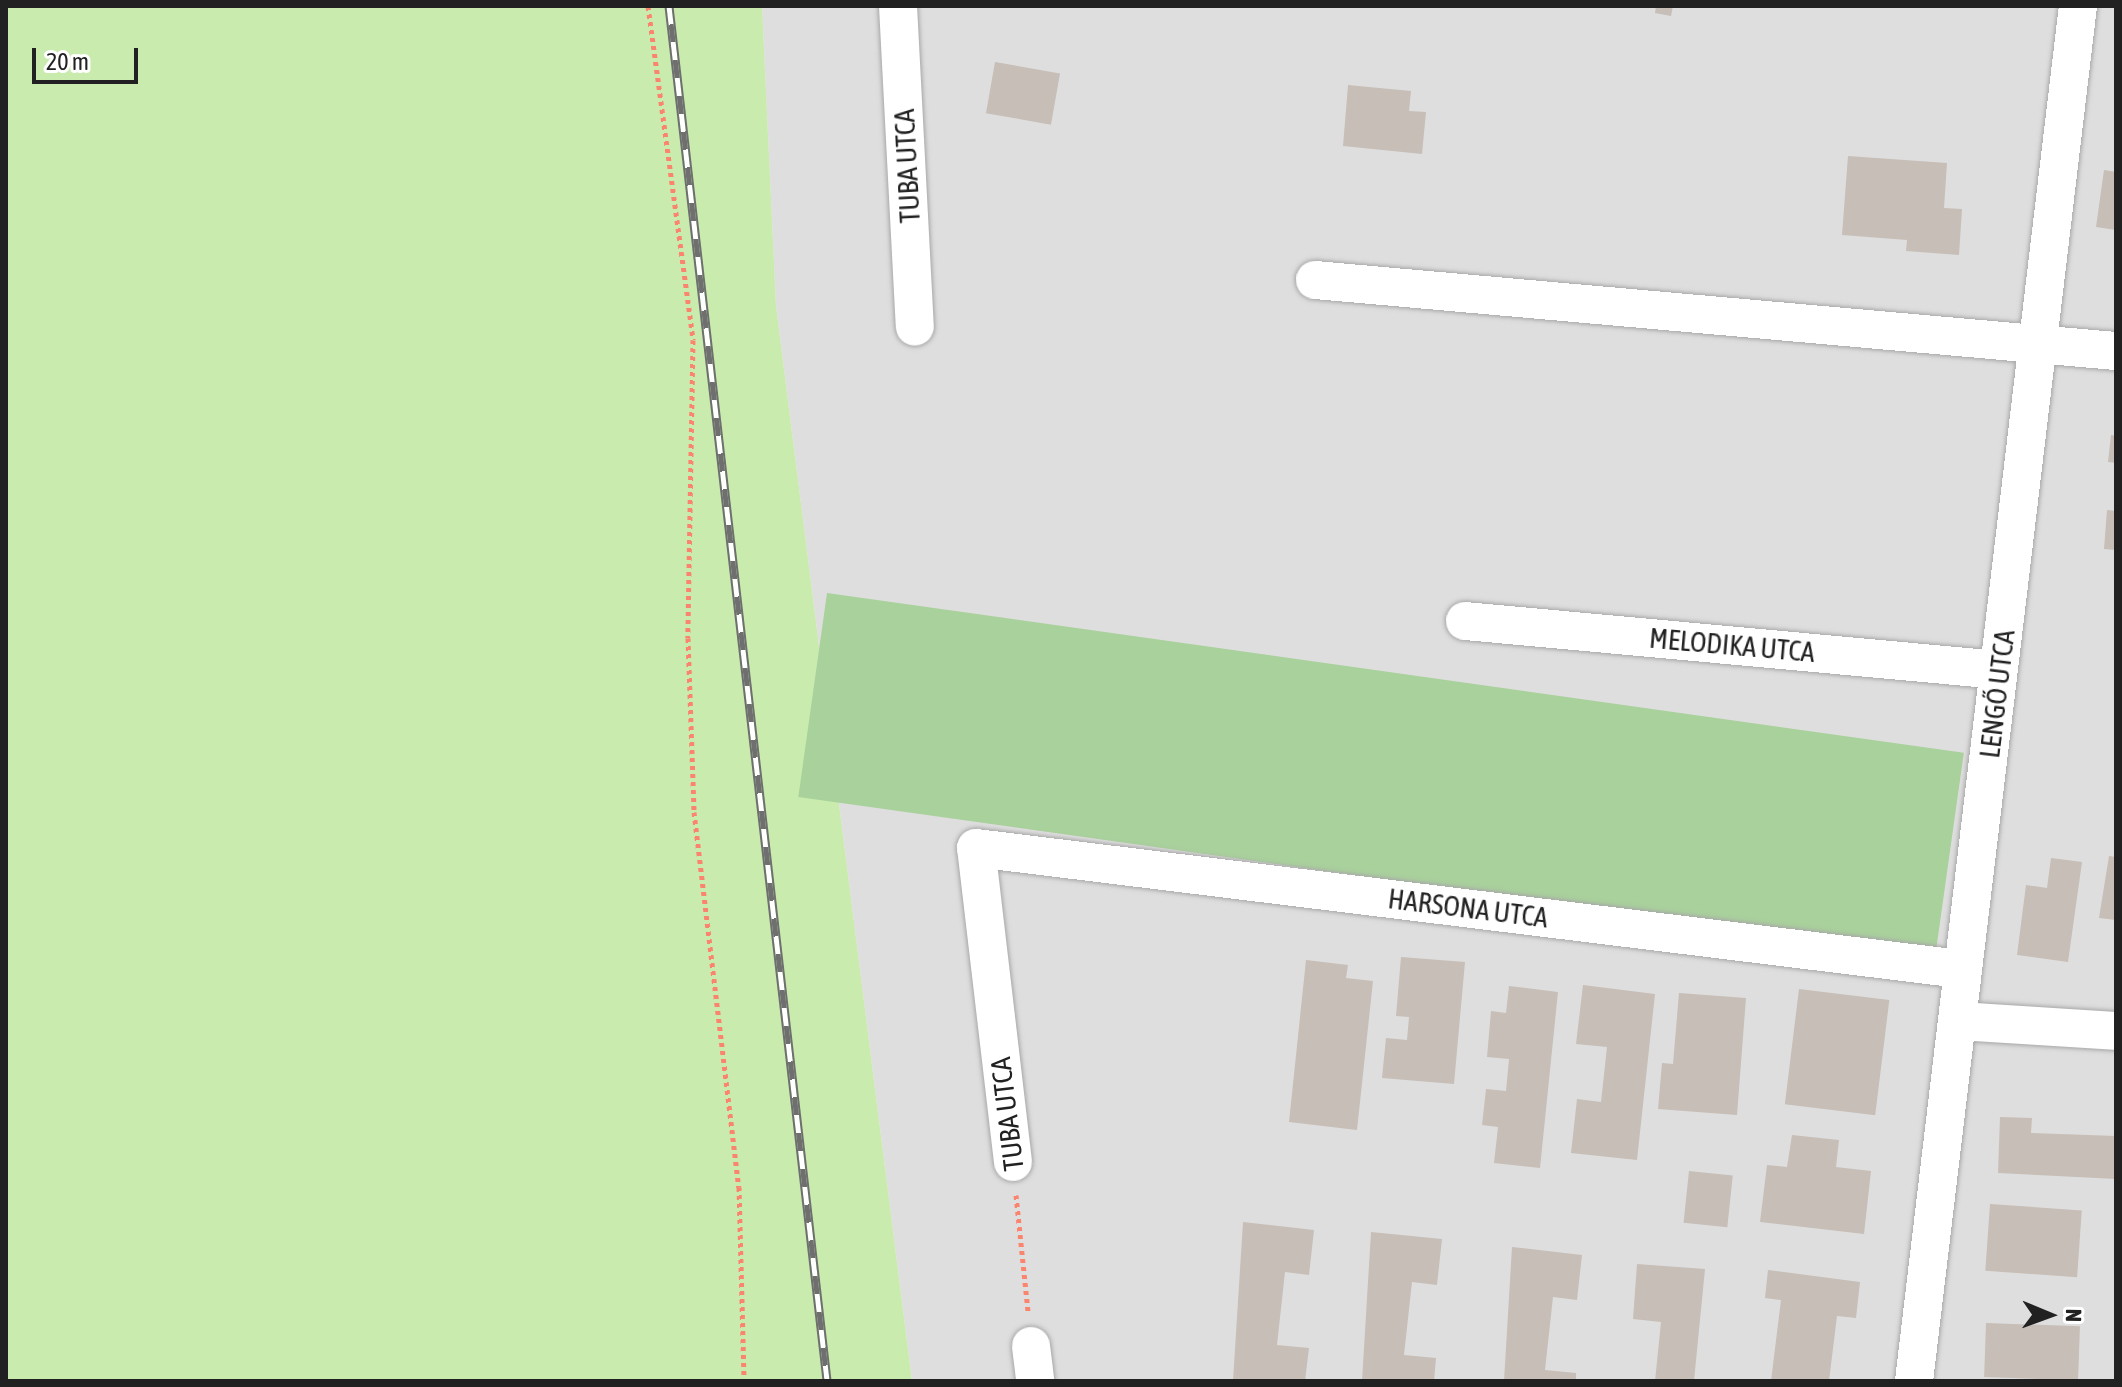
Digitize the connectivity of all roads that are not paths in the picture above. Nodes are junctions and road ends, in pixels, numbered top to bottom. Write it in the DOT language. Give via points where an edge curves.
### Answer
graph roads {
  1 [pos="898,6"];
  2 [pos="2078,6"];
  3 [pos="1315,280"];
  4 [pos="915,327"];
  5 [pos="2042,345"];
  6 [pos="2116,351"];
  7 [pos="1465,621"];
  8 [pos="1999,670"];
  9 [pos="976,848"];
  10 [pos="1960,969"];
  11 [pos="1958,1021"];
  12 [pos="2116,1031"];
  13 [pos="1013,1162"];
  14 [pos="1914,1381"];
  1 -- 4 [label="street, TUBA UTCA"];
  2 -- 5 [label="street, LENGŐ UTCA"];
  3 -- 5 [label="street"];
  5 -- 6 [label="street"];
  5 -- 8 [label="street, LENGŐ UTCA"];
  7 -- 8 [label="street, MELODIKA UTCA"];
  8 -- 10 [label="street, LENGŐ UTCA"];
  9 -- 10 [label="street, HARSONA UTCA"];
  9 -- 13 [label="street, TUBA UTCA"];
  10 -- 11 [label="street, LENGŐ UTCA"];
  11 -- 12 [label="street"];
  11 -- 14 [label="street, LENGŐ UTCA"];
}
